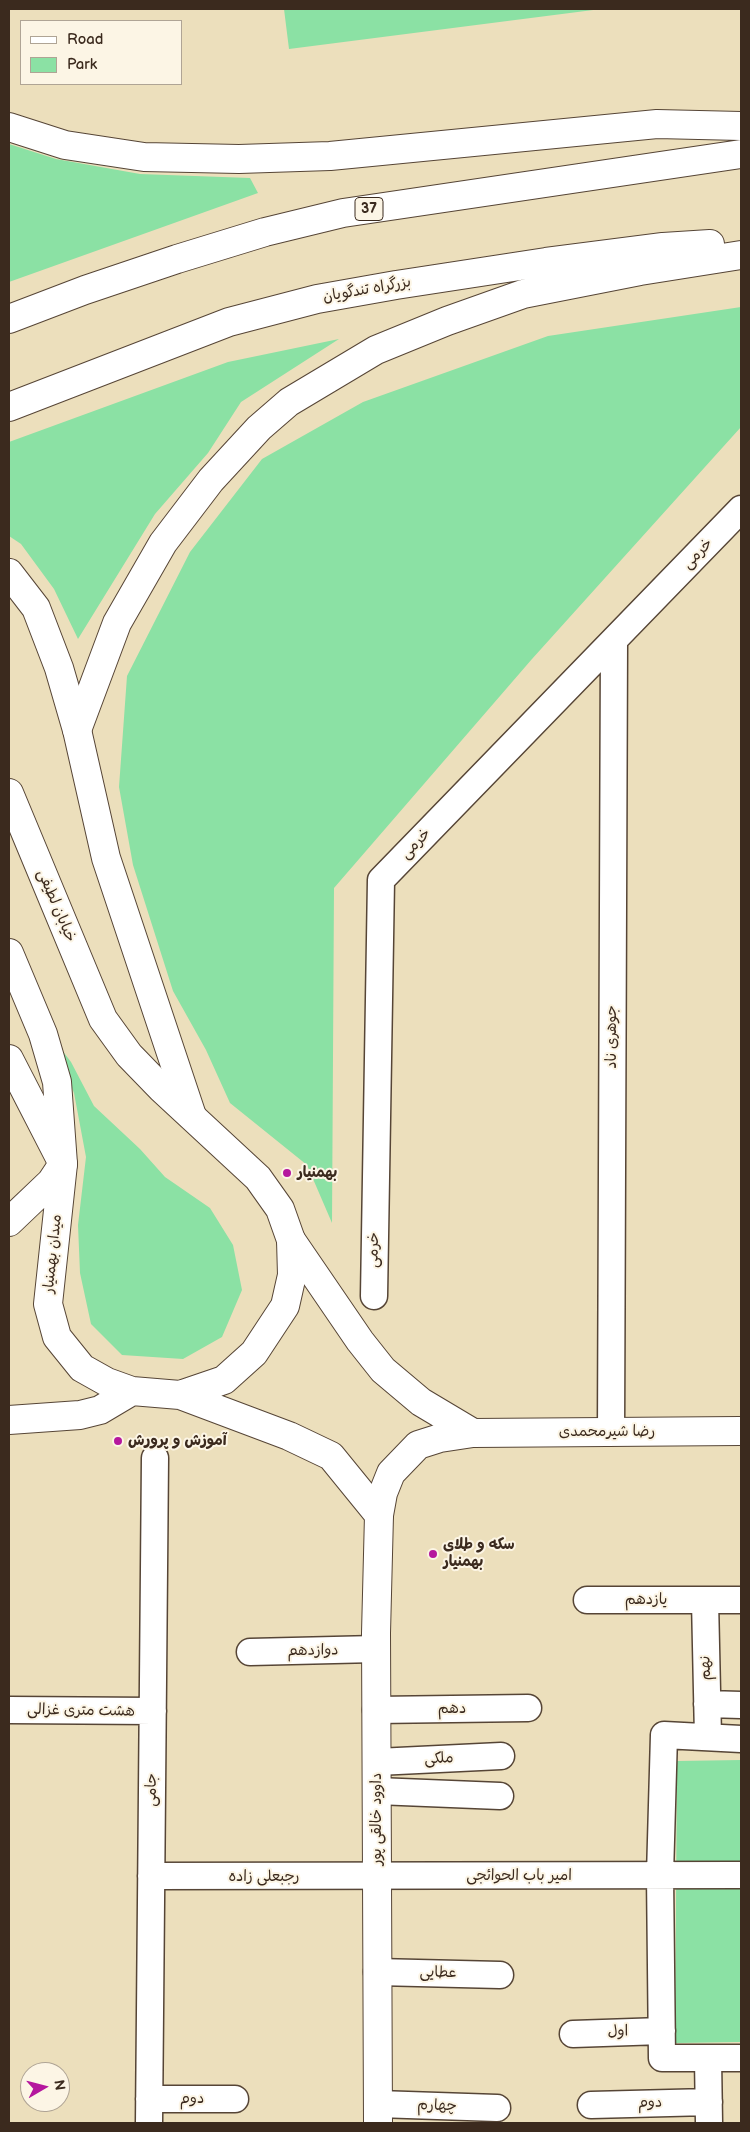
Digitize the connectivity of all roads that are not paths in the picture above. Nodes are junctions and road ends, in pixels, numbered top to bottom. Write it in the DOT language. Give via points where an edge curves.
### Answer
graph roads {
  1 [pos="741,126"];
  2 [pos="9,127"];
  3 [pos="741,154"];
  4 [pos="741,241"];
  5 [pos="741,255"];
  6 [pos="9,319"];
  7 [pos="9,407"];
  8 [pos="741,509"];
  9 [pos="9,573"];
  10 [pos="614,642"];
  11 [pos="77,730"];
  12 [pos="9,793"];
  13 [pos="9,953"];
  14 [pos="103,1018"];
  15 [pos="9,1060"];
  16 [pos="192,1116"];
  17 [pos="63,1164"];
  18 [pos="9,1222"];
  19 [pos="292,1240"];
  20 [pos="374,1296"];
  21 [pos="132,1391"];
  22 [pos="180,1395"];
  23 [pos="9,1420"];
  24 [pos="741,1431"];
  25 [pos="473,1432"];
  26 [pos="611,1432"];
  27 [pos="155,1458"];
  28 [pos="379,1515"];
  29 [pos="587,1600"];
  30 [pos="705,1600"];
  31 [pos="741,1600"];
  32 [pos="376,1649"];
  33 [pos="250,1652"];
  34 [pos="707,1704"];
  35 [pos="741,1705"];
  36 [pos="528,1708"];
  37 [pos="9,1710"];
  38 [pos="376,1710"];
  39 [pos="153,1712"];
  40 [pos="708,1737"];
  41 [pos="741,1739"];
  42 [pos="501,1756"];
  43 [pos="376,1762"];
  44 [pos="377,1791"];
  45 [pos="500,1796"];
  46 [pos="660,1875"];
  47 [pos="741,1875"];
  48 [pos="151,1876"];
  49 [pos="377,1877"];
  50 [pos="377,1972"];
  51 [pos="500,1975"];
  52 [pos="662,2031"];
  53 [pos="573,2034"];
  54 [pos="708,2058"];
  55 [pos="741,2058"];
  56 [pos="235,2099"];
  57 [pos="592,2105"];
  58 [pos="497,2108"];
  59 [pos="149,2111"];
  60 [pos="378,2113"];
  61 [pos="709,2113"];
  1 -- 2 [label="main road" via="657,124 330,156 239,159 144,157 64,145"];
  3 -- 6 [label="main road, 37" via="343,213 176,259"];
  4 -- 7 [label="main road, بزرگراه تندگویان" via="546,262 317,299 230,322"];
  5 -- 11 [label="main road" via="523,294 376,350 289,402 259,428 211,480 163,544 117,623"];
  8 -- 10 [label="street, خرمی"];
  9 -- 11 [label="main road" via="36,608 59,668"];
  10 -- 20 [label="street, خرمی" via="381,880"];
  10 -- 26 [label="street, جوهری ناد"];
  11 -- 16 [label="main road" via="106,858"];
  12 -- 14 [label="main road, خیابان لطیفی"];
  13 -- 17 [label="main road, میدان بهمنیار" via="43,1034 57,1082"];
  14 -- 16 [label="main road, میدان بهمنیار" via="129,1055"];
  15 -- 17 [label="main road"];
  16 -- 19 [label="main road, میدان بهمنیار" via="258,1178 280,1209"];
  17 -- 18 [label="main road" via="52,1182"];
  17 -- 21 [label="main road, میدان بهمنیار" via="48,1304 57,1337 82,1368"];
  19 -- 22 [label="main road, میدان بهمنیار" via="292,1275 285,1306 254,1353 224,1380"];
  19 -- 25 [label="main road" via="383,1370 421,1402"];
  21 -- 22 [label="main road, میدان بهمنیار"];
  21 -- 23 [label="main road" via="100,1410 80,1415"];
  22 -- 28 [label="main road" via="289,1436 331,1456"];
  24 -- 26 [label="main road, رضا شیرمحمدی"];
  25 -- 26 [label="main road, رضا شیرمحمدی"];
  25 -- 28 [label="main road, رضا شیرمحمدی" via="440,1438 410,1451 391,1473"];
  27 -- 39 [label="street, جامی"];
  28 -- 32 [label="main road, داوود خالقی پور"];
  29 -- 30 [label="street, یازدهم"];
  30 -- 31 [label="street"];
  30 -- 34 [label="street, نهم"];
  32 -- 33 [label="street, دوازدهم"];
  32 -- 38 [label="main road, داوود خالقی پور"];
  34 -- 35 [label="street"];
  34 -- 40 [label="street, نهم"];
  36 -- 38 [label="street, دهم"];
  37 -- 39 [label="street, هشت متری غزالی"];
  38 -- 43 [label="main road, داوود خالقی پور"];
  39 -- 48 [label="street, جامی"];
  40 -- 41 [label="street"];
  40 -- 46 [label="street" via="664,1735"];
  42 -- 43 [label="street, ملکی"];
  43 -- 44 [label="main road, داوود خالقی پور"];
  44 -- 45 [label="street"];
  44 -- 49 [label="main road, داوود خالقی پور"];
  46 -- 47 [label="street, امیر باب الحوائجی"];
  46 -- 49 [label="street, امیر باب الحوائجی"];
  46 -- 52 [label="street"];
  48 -- 49 [label="street, رجبعلی زاده"];
  48 -- 59 [label="street, جامی"];
  49 -- 50 [label="main road, داوود خالقی پور"];
  50 -- 51 [label="street, عطایی"];
  50 -- 60 [label="main road, داوود خالقی پور"];
  52 -- 53 [label="street, اول"];
  52 -- 54 [label="street" via="662,2058"];
  54 -- 55 [label="street"];
  54 -- 61 [label="street"];
  56 -- 59 [label="street, دوم"];
  57 -- 61 [label="street, دوم"];
  58 -- 60 [label="street, چهارم"];
}
